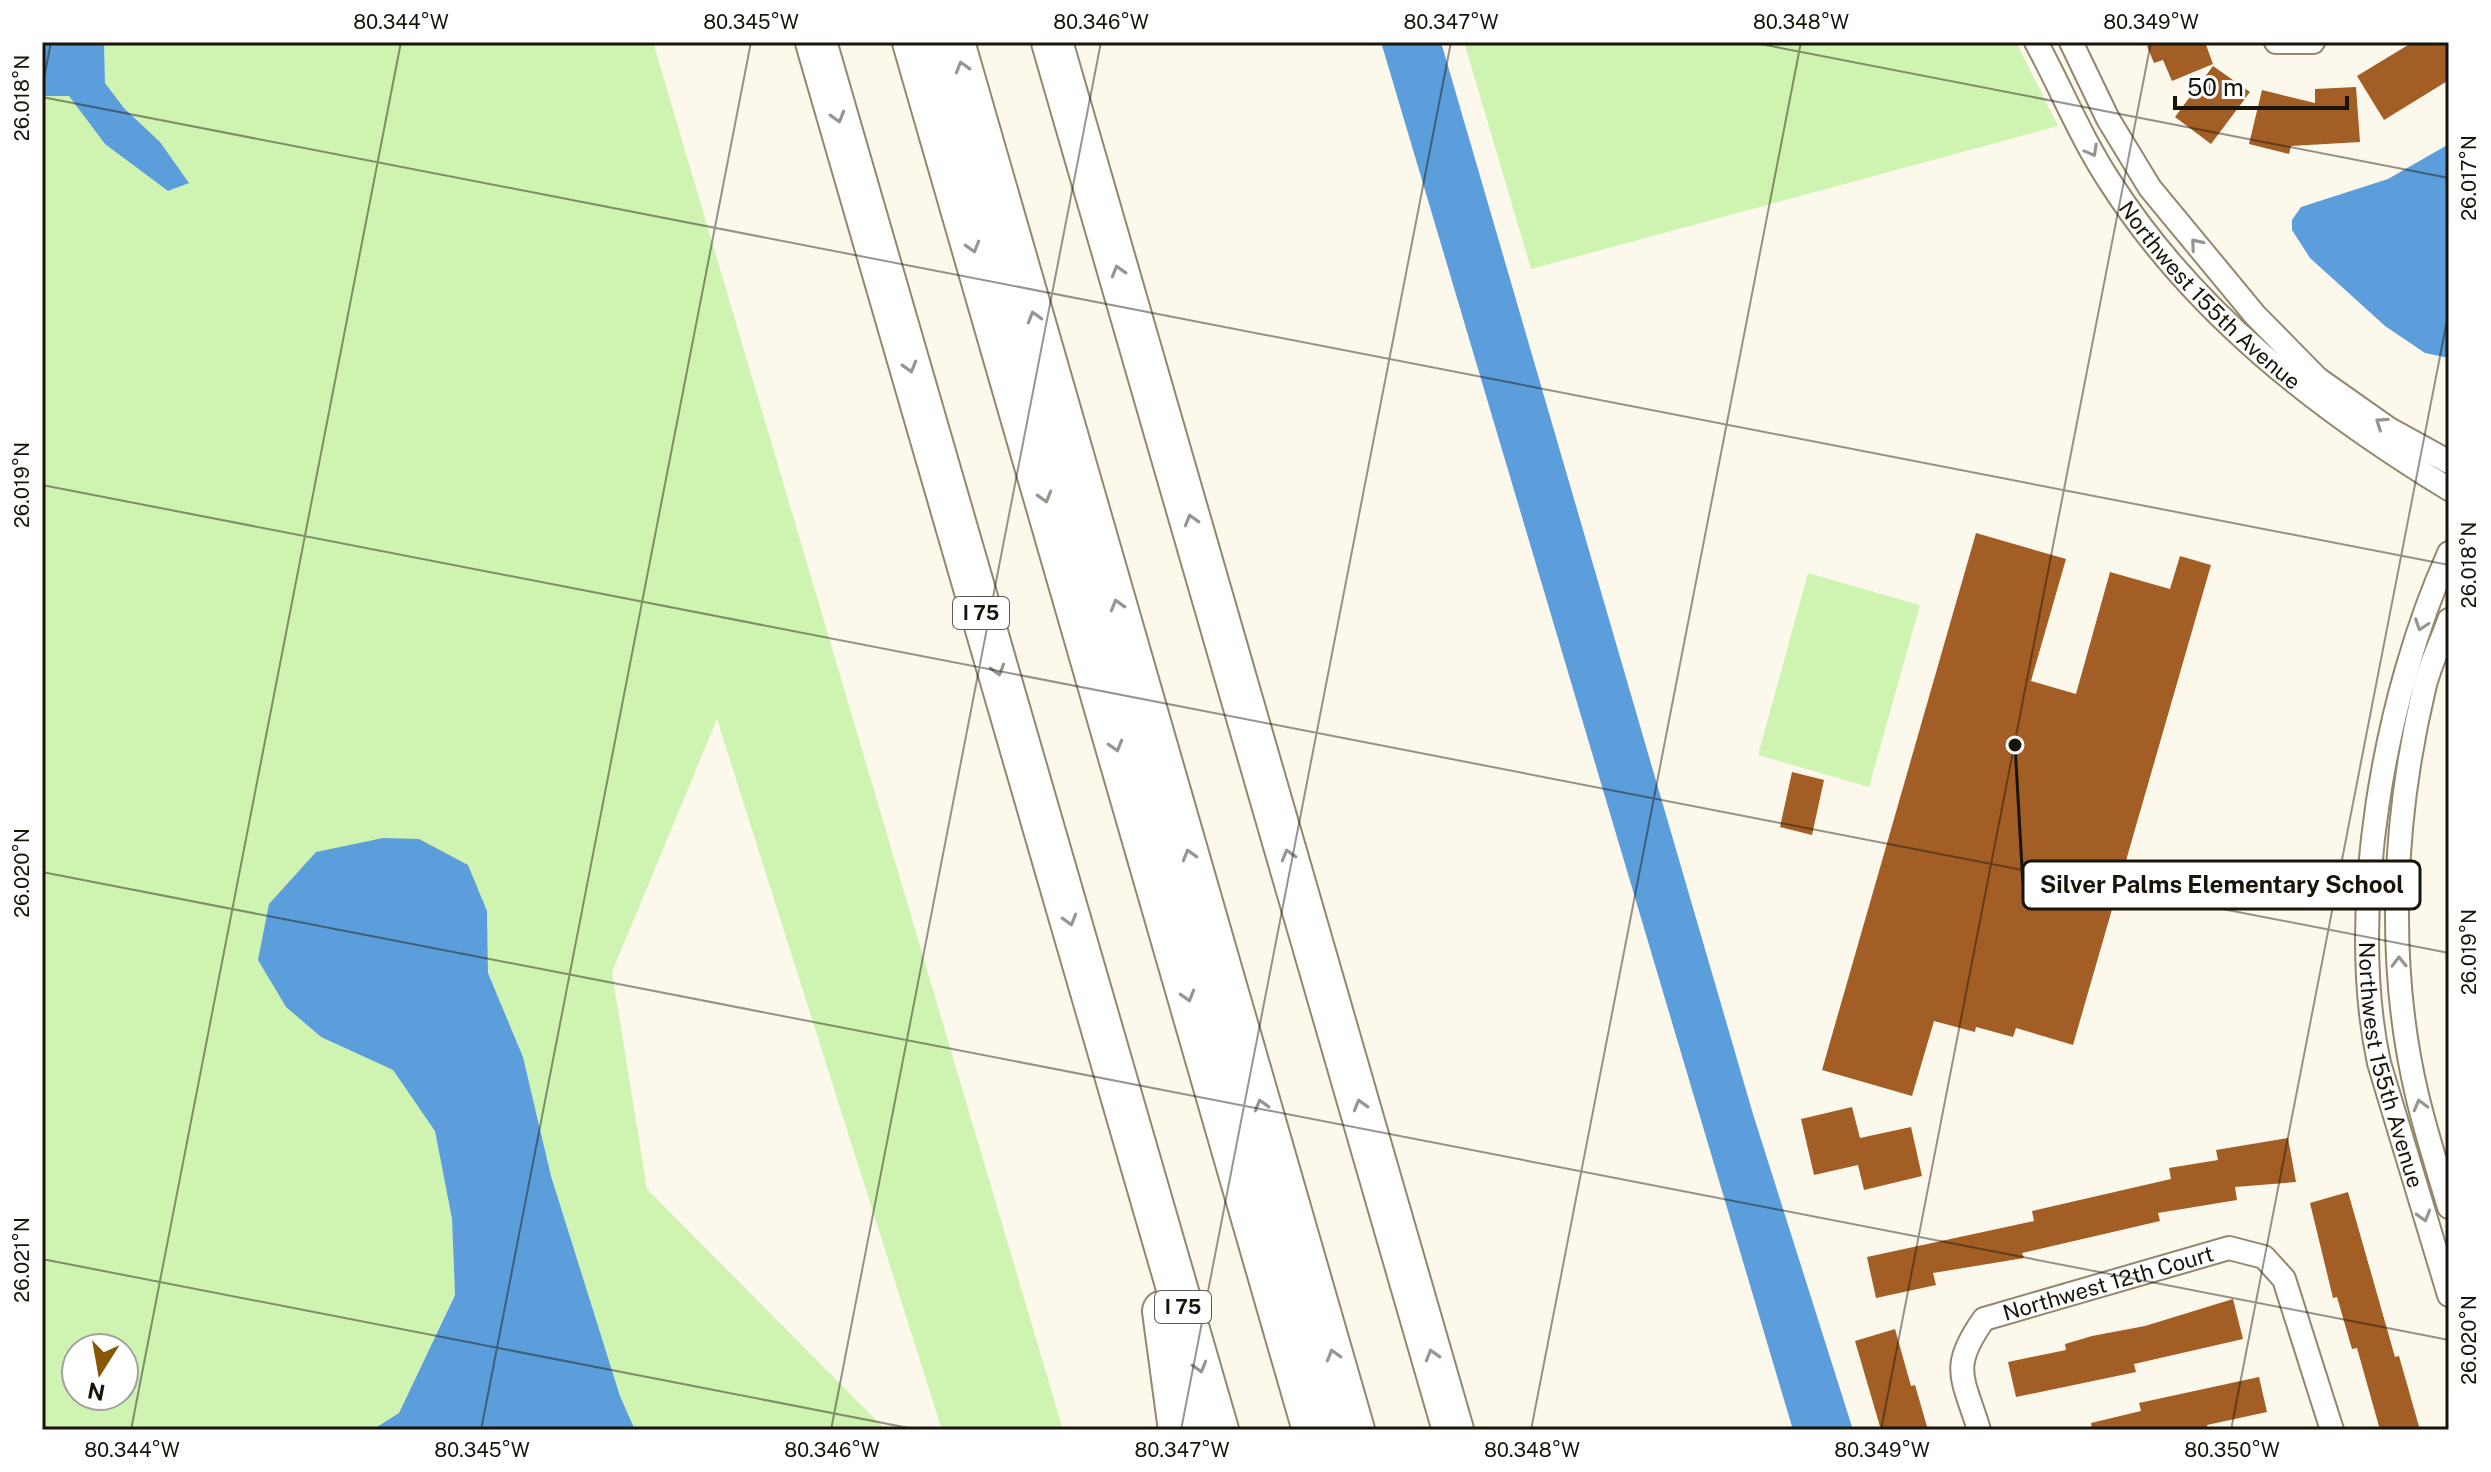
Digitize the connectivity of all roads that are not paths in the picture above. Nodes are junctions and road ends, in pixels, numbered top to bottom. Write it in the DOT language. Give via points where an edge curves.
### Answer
graph roads {
  1 [pos="816,42"];
  2 [pos="913,42"];
  3 [pos="954,42"];
  4 [pos="1052,42"];
  5 [pos="2036,42"];
  6 [pos="2071,42"];
  7 [pos="2276,42"];
  8 [pos="2312,42"];
  9 [pos="2449,462"];
  10 [pos="2449,489"];
  11 [pos="2449,553"];
  12 [pos="2449,620"];
  13 [pos="1147,1184"];
  14 [pos="2449,1207"];
  15 [pos="2449,1295"];
  16 [pos="1179,1430"];
  17 [pos="1218,1430"];
  18 [pos="1313,1430"];
  19 [pos="1354,1430"];
  20 [pos="1453,1430"];
  21 [pos="1979,1430"];
  22 [pos="2332,1430"];
  1 -- 13 [label="highway, I 75, one-way"];
  2 -- 18 [label="highway, one-way"];
  19 -- 3 [label="highway, one-way"];
  20 -- 4 [label="highway, one-way"];
  5 -- 10 [label="street, Northwest 155th Avenue, one-way" via="2111,183 2180,274 2240,336 2326,409"];
  9 -- 6 [label="street, Northwest 155th Avenue, one-way" via="2389,429 2318,379 2255,315 2150,188 2108,119"];
  7 -- 8 [label="street"];
  11 -- 15 [label="street, Northwest 155th Avenue, one-way" via="2406,667 2386,752 2370,878 2369,969 2379,1063"];
  14 -- 12 [label="street, Northwest 155th Avenue, one-way" via="2417,1095 2406,1034 2398,894 2406,789 2424,687"];
  13 -- 16 [label="highway"];
  13 -- 17 [label="highway, I 75, one-way"];
  21 -- 22 [label="street, Northwest 12th Court" via="1961,1371 1964,1347 1984,1319 2229,1248 2264,1257 2284,1279"];
}
